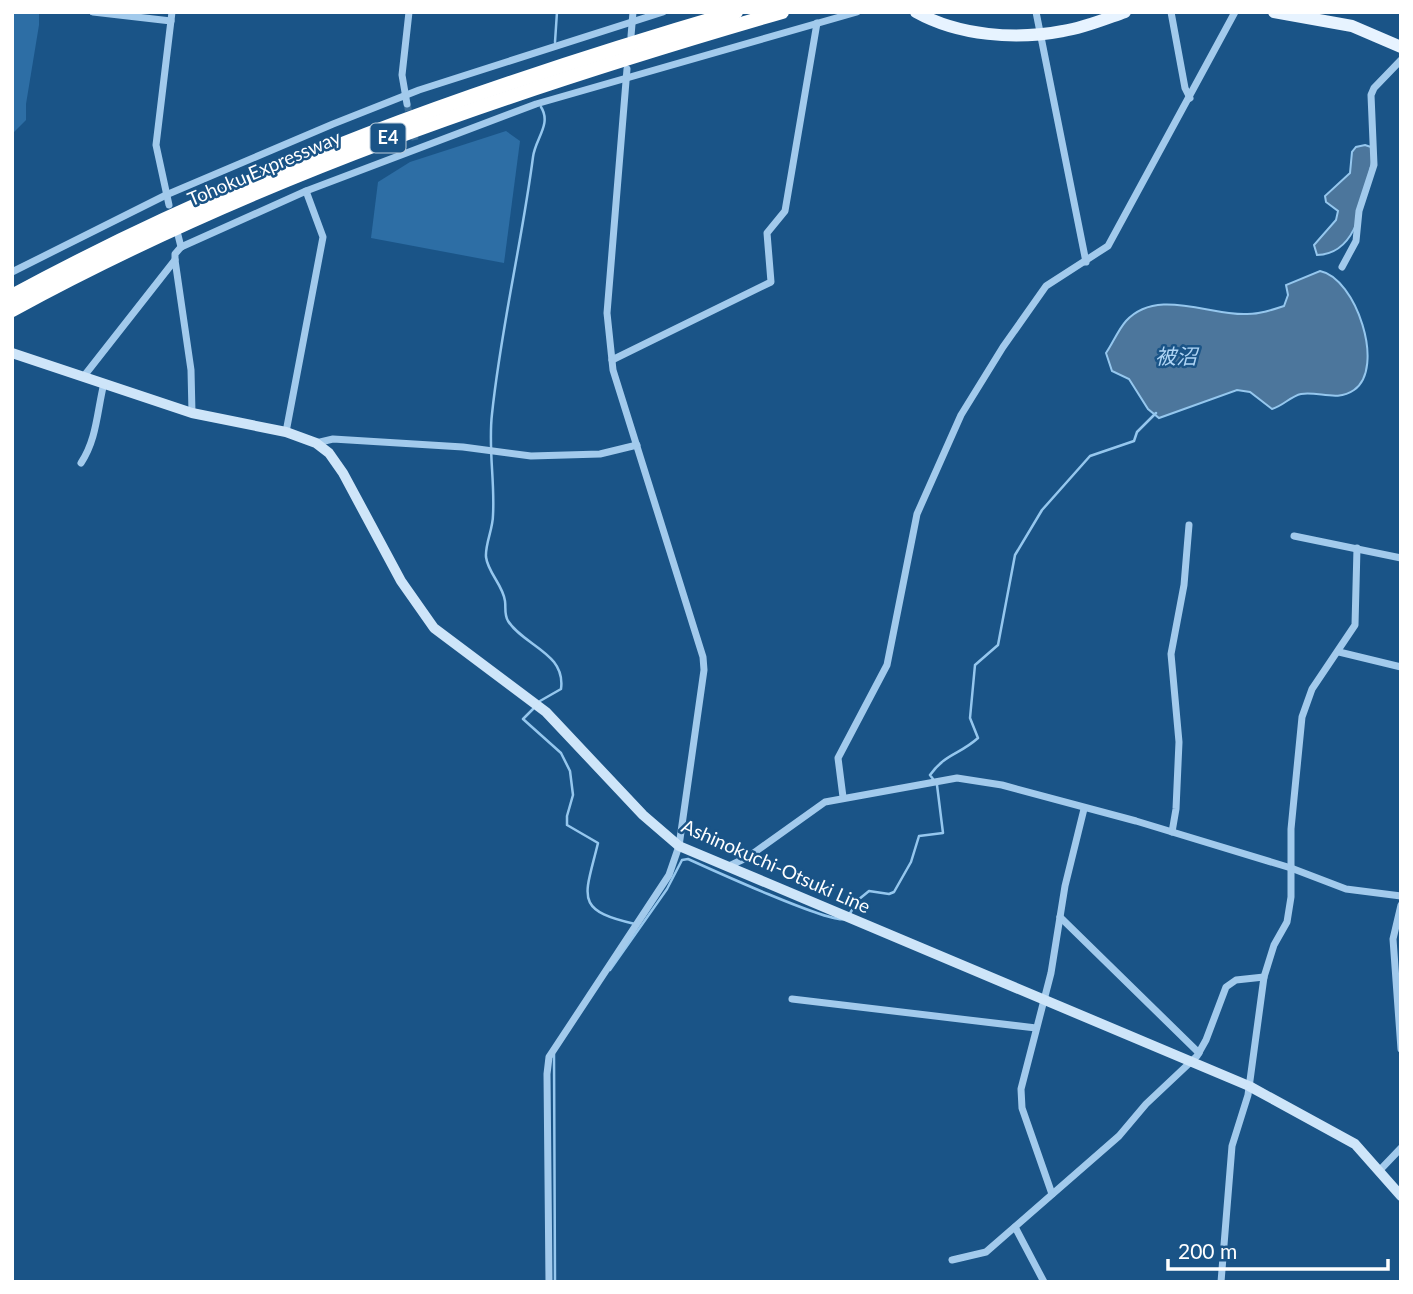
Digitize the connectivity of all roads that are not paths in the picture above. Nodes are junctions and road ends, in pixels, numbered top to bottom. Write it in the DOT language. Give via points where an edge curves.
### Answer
graph roads {
  1 [pos="93,12"];
  2 [pos="172,12"];
  3 [pos="409,12"];
  4 [pos="633,12"];
  5 [pos="663,12"];
  6 [pos="736,12"];
  7 [pos="782,12"];
  8 [pos="857,12"];
  9 [pos="916,12"];
  10 [pos="1036,12"];
  11 [pos="1125,12"];
  12 [pos="1171,12"];
  13 [pos="1235,12"];
  14 [pos="1274,12"];
  15 [pos="171,21"];
  16 [pos="632,22"];
  17 [pos="817,23"];
  18 [pos="1040,33"];
  19 [pos="631,36"];
  20 [pos="1401,47"];
  21 [pos="1401,60"];
  22 [pos="627,69"];
  23 [pos="628,78"];
  24 [pos="405,95"];
  25 [pos="1190,98"];
  26 [pos="407,104"];
  27 [pos="415,139"];
  28 [pos="418,150"];
  29 [pos="306,191"];
  30 [pos="166,195"];
  31 [pos="169,205"];
  32 [pos="178,235"];
  33 [pos="181,247"];
  34 [pos="175,260"];
  35 [pos="1086,262"];
  36 [pos="1342,267"];
  37 [pos="12,272"];
  38 [pos="12,296"];
  39 [pos="12,310"];
  40 [pos="12,353"];
  41 [pos="612,360"];
  42 [pos="84,376"];
  43 [pos="104,383"];
  44 [pos="192,413"];
  45 [pos="286,432"];
  46 [pos="316,443"];
  47 [pos="638,445"];
  48 [pos="81,463"];
  49 [pos="1189,525"];
  50 [pos="1294,536"];
  51 [pos="1357,548"];
  52 [pos="1401,558"];
  53 [pos="1339,652"];
  54 [pos="1401,667"];
  55 [pos="843,797"];
  56 [pos="1084,808"];
  57 [pos="1172,832"];
  58 [pos="679,846"];
  59 [pos="727,868"];
  60 [pos="1291,868"];
  61 [pos="1401,896"];
  62 [pos="1401,905"];
  63 [pos="1060,917"];
  64 [pos="1264,977"];
  65 [pos="792,999"];
  66 [pos="1044,1001"];
  67 [pos="1036,1028"];
  68 [pos="1401,1049"];
  69 [pos="1196,1057"];
  70 [pos="1249,1086"];
  71 [pos="1401,1147"];
  72 [pos="1380,1170"];
  73 [pos="1052,1194"];
  74 [pos="1401,1196"];
  75 [pos="1015,1227"];
  76 [pos="952,1260"];
  77 [pos="549,1282"];
  78 [pos="1044,1282"];
  79 [pos="1221,1282"];
  1 -- 15 [label="street"];
  2 -- 15 [label="street"];
  3 -- 24 [label="street" via="402,75"];
  4 -- 16 [label="street"];
  5 -- 16 [label="street"];
  6 -- 38 [label="highway, Tohoku Expressway / E4" via="367,132 178,213"];
  7 -- 39 [label="highway, Tohoku Expressway / E4" via="495,100 341,156 181,224"];
  8 -- 17 [label="street"];
  9 -- 18 [label="main road" via="973,32"];
  10 -- 18 [label="street"];
  11 -- 18 [label="main road" via="1064,32"];
  12 -- 25 [label="street"];
  13 -- 25 [label="street"];
  14 -- 20 [label="main road" via="1352,26"];
  15 -- 30 [label="street" via="156,145"];
  16 -- 19 [label="street"];
  16 -- 24 [label="street"];
  17 -- 23 [label="street"];
  17 -- 41 [label="street" via="785,211 767,233 771,282"];
  18 -- 35 [label="street"];
  21 -- 36 [label="street" via="1371,95 1374,165 1359,211 1356,241"];
  22 -- 23 [label="street"];
  23 -- 28 [label="street" via="536,104"];
  23 -- 41 [label="street" via="607,313"];
  24 -- 26 [label="street"];
  24 -- 30 [label="street"];
  25 -- 35 [label="street" via="1108,246"];
  27 -- 28 [label="street"];
  28 -- 29 [label="street"];
  29 -- 33 [label="street"];
  29 -- 45 [label="street" via="323,237"];
  30 -- 31 [label="street"];
  30 -- 37 [label="street"];
  32 -- 33 [label="street"];
  33 -- 34 [label="street"];
  34 -- 42 [label="street"];
  34 -- 44 [label="street" via="191,370"];
  35 -- 55 [label="street" via="1052,281 1038,296 961,415 910,541 887,665 838,758"];
  40 -- 42 [label="main road, Ashinokuchi-Otsuki Line"];
  41 -- 47 [label="street"];
  42 -- 43 [label="main road, Ashinokuchi-Otsuki Line"];
  43 -- 44 [label="main road, Ashinokuchi-Otsuki Line"];
  43 -- 48 [label="street" via="93,444"];
  44 -- 45 [label="main road, Ashinokuchi-Otsuki Line"];
  45 -- 46 [label="main road, Ashinokuchi-Otsuki Line"];
  46 -- 47 [label="street" via="346,440 539,456 600,454"];
  46 -- 58 [label="main road, Ashinokuchi-Otsuki Line" via="343,473 401,581 434,628 546,712 643,815"];
  47 -- 58 [label="street" via="703,657"];
  49 -- 57 [label="street" via="1171,654 1179,742"];
  50 -- 51 [label="street"];
  51 -- 52 [label="street"];
  51 -- 53 [label="street" via="1356,618"];
  53 -- 54 [label="street"];
  53 -- 60 [label="street" via="1312,688 1302,717"];
  55 -- 56 [label="street" via="957,778 1021,789"];
  55 -- 59 [label="street" via="811,809"];
  56 -- 57 [label="street"];
  56 -- 63 [label="street"];
  57 -- 60 [label="street"];
  58 -- 59 [label="main road, Ashinokuchi-Otsuki Line"];
  58 -- 77 [label="street" via="666,881 549,1057"];
  59 -- 66 [label="main road, Ashinokuchi-Otsuki Line"];
  60 -- 61 [label="street" via="1346,888"];
  60 -- 64 [label="street" via="1287,922"];
  62 -- 68 [label="street" via="1393,939"];
  63 -- 66 [label="street"];
  63 -- 69 [label="street"];
  64 -- 69 [label="street" via="1236,980 1226,987"];
  64 -- 70 [label="street"];
  65 -- 67 [label="street"];
  66 -- 67 [label="street"];
  66 -- 69 [label="main road, Ashinokuchi-Otsuki Line"];
  67 -- 73 [label="street" via="1020,1099"];
  69 -- 70 [label="main road, Ashinokuchi-Otsuki Line"];
  69 -- 73 [label="street" via="1119,1136"];
  70 -- 72 [label="main road, Ashinokuchi-Otsuki Line" via="1355,1144"];
  70 -- 79 [label="street" via="1232,1146"];
  71 -- 72 [label="street"];
  72 -- 74 [label="main road, Ashinokuchi-Otsuki Line"];
  73 -- 75 [label="street"];
  75 -- 76 [label="street" via="986,1252"];
  75 -- 78 [label="street"];
}
